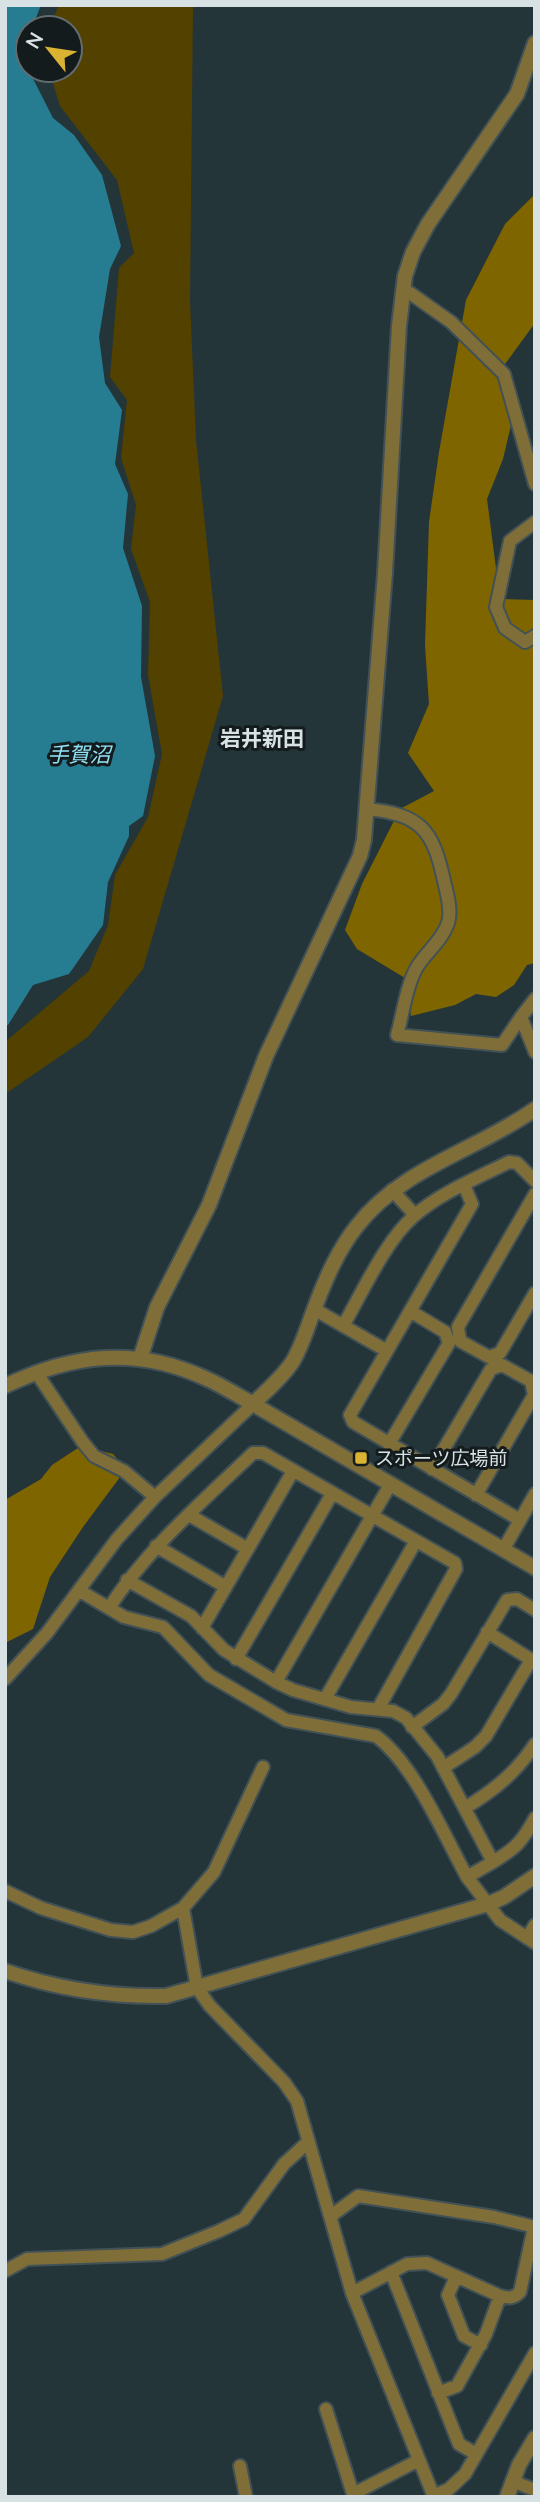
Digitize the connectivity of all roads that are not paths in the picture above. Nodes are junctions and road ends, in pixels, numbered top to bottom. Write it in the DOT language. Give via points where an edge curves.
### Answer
graph roads {
  1 [pos="535,43"];
  2 [pos="402,292"];
  3 [pos="532,463"];
  4 [pos="535,484"];
  5 [pos="535,522"];
  6 [pos="535,636"];
  7 [pos="366,809"];
  8 [pos="535,999"];
  9 [pos="521,1017"];
  10 [pos="535,1052"];
  11 [pos="535,1109"];
  12 [pos="535,1181"];
  13 [pos="464,1185"];
  14 [pos="392,1190"];
  15 [pos="535,1194"];
  16 [pos="415,1215"];
  17 [pos="535,1293"];
  18 [pos="314,1309"];
  19 [pos="411,1311"];
  20 [pos="343,1326"];
  21 [pos="387,1351"];
  22 [pos="140,1359"];
  23 [pos="36,1372"];
  24 [pos="5,1387"];
  25 [pos="253,1404"];
  26 [pos="389,1444"];
  27 [pos="432,1469"];
  28 [pos="293,1471"];
  29 [pos="390,1485"];
  30 [pos="332,1494"];
  31 [pos="476,1494"];
  32 [pos="535,1494"];
  33 [pos="155,1497"];
  34 [pos="189,1515"];
  35 [pos="373,1516"];
  36 [pos="520,1520"];
  37 [pos="416,1541"];
  38 [pos="156,1546"];
  39 [pos="248,1549"];
  40 [pos="503,1550"];
  41 [pos="535,1568"];
  42 [pos="127,1580"];
  43 [pos="226,1587"];
  44 [pos="80,1591"];
  45 [pos="109,1608"];
  46 [pos="535,1610"];
  47 [pos="202,1628"];
  48 [pos="487,1632"];
  49 [pos="236,1659"];
  50 [pos="533,1661"];
  51 [pos="5,1679"];
  52 [pos="276,1682"];
  53 [pos="325,1699"];
  54 [pos="378,1709"];
  55 [pos="412,1727"];
  56 [pos="535,1744"];
  57 [pos="263,1767"];
  58 [pos="443,1768"];
  59 [pos="465,1808"];
  60 [pos="535,1818"];
  61 [pos="494,1862"];
  62 [pos="535,1876"];
  63 [pos="467,1877"];
  64 [pos="5,1891"];
  65 [pos="488,1904"];
  66 [pos="183,1908"];
  67 [pos="535,1925"];
  68 [pos="531,1941"];
  69 [pos="5,1971"];
  70 [pos="197,1988"];
  71 [pos="308,2142"];
  72 [pos="331,2216"];
  73 [pos="535,2227"];
  74 [pos="5,2271"];
  75 [pos="391,2272"];
  76 [pos="456,2277"];
  77 [pos="352,2293"];
  78 [pos="500,2296"];
  79 [pos="481,2345"];
  80 [pos="535,2353"];
  81 [pos="439,2393"];
  82 [pos="326,2409"];
  83 [pos="535,2438"];
  84 [pos="476,2454"];
  85 [pos="419,2460"];
  86 [pos="240,2466"];
  87 [pos="512,2481"];
  88 [pos="535,2490"];
  89 [pos="351,2496"];
  90 [pos="433,2496"];
  91 [pos="246,2497"];
  92 [pos="507,2497"];
  1 -- 2 [label="street" via="517,94 413,252"];
  2 -- 3 [label="street" via="452,322 504,374"];
  2 -- 7 [label="street"];
  3 -- 4 [label="street"];
  5 -- 6 [label="street" via="510,541 496,607 505,628 525,642"];
  7 -- 9 [label="street" via="393,812 428,833 438,851 448,900 449,922 417,967 397,1035 502,1045"];
  7 -- 22 [label="street" via="360,856 267,1056 209,1205 157,1307"];
  8 -- 9 [label="street"];
  9 -- 10 [label="street"];
  11 -- 14 [label="street"];
  12 -- 13 [label="street" via="517,1163 509,1162"];
  13 -- 16 [label="street"];
  13 -- 19 [label="street" via="472,1203"];
  14 -- 16 [label="street"];
  14 -- 18 [label="street" via="348,1238"];
  15 -- 17 [label="street" via="458,1327 460,1341 488,1357 500,1353"];
  16 -- 20 [label="street" via="396,1235"];
  18 -- 20 [label="street"];
  18 -- 25 [label="street" via="292,1363"];
  19 -- 21 [label="street"];
  19 -- 26 [label="street" via="445,1332 449,1343"];
  20 -- 21 [label="street"];
  21 -- 26 [label="street" via="350,1415 353,1422"];
  22 -- 23 [label="street" via="94,1357"];
  22 -- 25 [label="street" via="206,1378"];
  23 -- 24 [label="street"];
  23 -- 33 [label="street" via="94,1456 124,1471"];
  25 -- 29 [label="street"];
  25 -- 33 [label="street"];
  26 -- 27 [label="street"];
  27 -- 31 [label="street"];
  27 -- 31 [label="street" via="491,1369 502,1365 531,1381 534,1395"];
  28 -- 30 [label="street"];
  28 -- 34 [label="street" via="263,1453 254,1453"];
  28 -- 39 [label="street"];
  29 -- 35 [label="street"];
  29 -- 40 [label="street"];
  30 -- 35 [label="street"];
  30 -- 49 [label="street"];
  31 -- 36 [label="street"];
  32 -- 36 [label="street"];
  33 -- 44 [label="street" via="117,1539"];
  34 -- 38 [label="street"];
  34 -- 39 [label="street"];
  35 -- 37 [label="street"];
  35 -- 52 [label="street"];
  36 -- 40 [label="street"];
  37 -- 53 [label="street"];
  37 -- 54 [label="street" via="455,1563 456,1569"];
  38 -- 42 [label="street"];
  38 -- 43 [label="street"];
  39 -- 43 [label="street"];
  40 -- 41 [label="street"];
  42 -- 45 [label="street"];
  42 -- 47 [label="street" via="191,1616"];
  43 -- 47 [label="street"];
  44 -- 45 [label="street"];
  44 -- 51 [label="street"];
  45 -- 63 [label="street" via="124,1617 163,1627 209,1675 286,1720 376,1737 389,1745 412,1777"];
  46 -- 48 [label="street" via="517,1599 507,1600"];
  47 -- 49 [label="street"];
  48 -- 50 [label="street"];
  48 -- 55 [label="street" via="452,1694"];
  49 -- 52 [label="street"];
  50 -- 58 [label="street" via="486,1736"];
  52 -- 53 [label="street"];
  53 -- 54 [label="street"];
  54 -- 55 [label="street" via="393,1711"];
  55 -- 58 [label="street"];
  56 -- 59 [label="street" via="510,1777"];
  57 -- 66 [label="street" via="214,1872"];
  58 -- 59 [label="street"];
  59 -- 61 [label="street"];
  60 -- 61 [label="street" via="516,1849"];
  61 -- 63 [label="street"];
  62 -- 65 [label="street"];
  63 -- 65 [label="street"];
  64 -- 66 [label="street" via="41,1908 111,1930 133,1932"];
  65 -- 68 [label="street" via="500,1920"];
  65 -- 70 [label="street"];
  66 -- 70 [label="street"];
  67 -- 68 [label="street"];
  69 -- 70 [label="street" via="49,1984 131,1997 166,1996"];
  70 -- 71 [label="street" via="284,2082 297,2101"];
  71 -- 72 [label="street"];
  71 -- 74 [label="street" via="284,2164 244,2219 219,2231 162,2254 27,2259"];
  72 -- 73 [label="street" via="358,2196"];
  72 -- 77 [label="street"];
  73 -- 78 [label="street" via="520,2292 510,2299"];
  75 -- 76 [label="street" via="407,2264 427,2263"];
  75 -- 77 [label="street"];
  75 -- 81 [label="street"];
  76 -- 78 [label="street"];
  76 -- 79 [label="street" via="447,2295 464,2336"];
  77 -- 85 [label="street"];
  78 -- 79 [label="street"];
  79 -- 81 [label="street" via="457,2386"];
  80 -- 84 [label="street"];
  81 -- 84 [label="street" via="459,2444"];
  82 -- 89 [label="street"];
  83 -- 87 [label="street"];
  84 -- 90 [label="street" via="459,2482"];
  85 -- 89 [label="street"];
  85 -- 90 [label="street"];
  86 -- 91 [label="street"];
  87 -- 88 [label="street"];
  87 -- 92 [label="street"];
}
